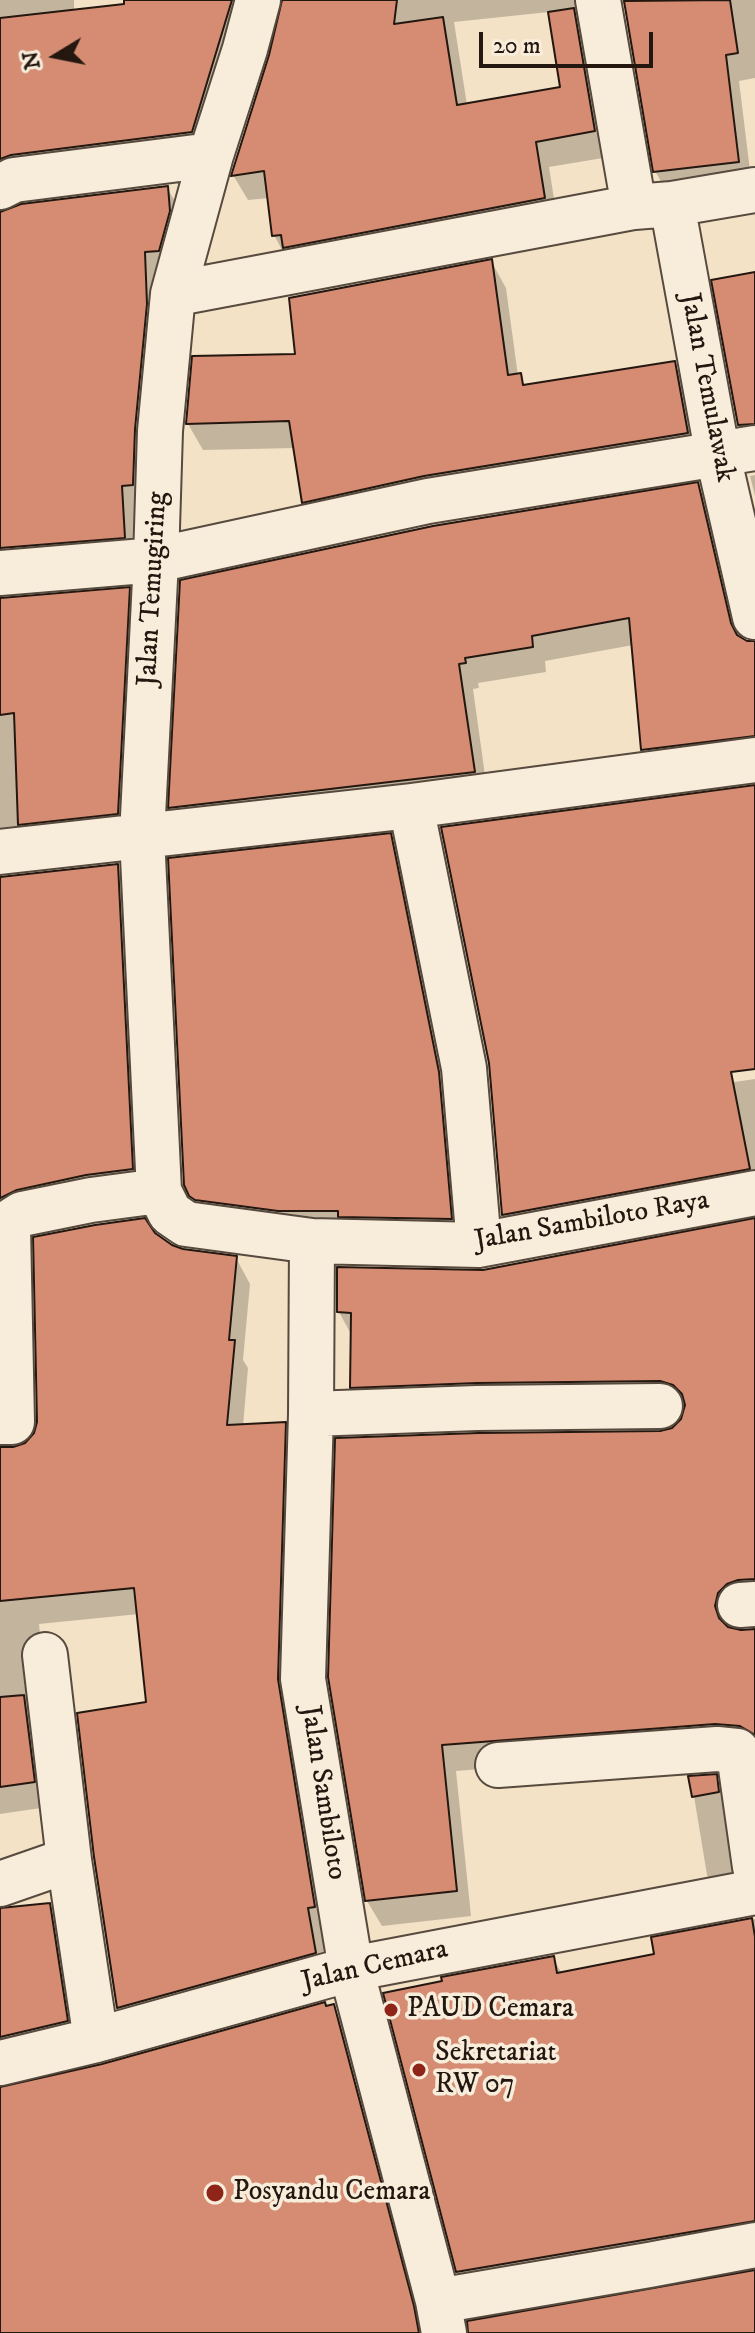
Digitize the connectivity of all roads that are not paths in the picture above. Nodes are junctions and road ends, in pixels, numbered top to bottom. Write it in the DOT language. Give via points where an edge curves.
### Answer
graph roads {
  1 [pos="258,0"];
  2 [pos="598,0"];
  3 [pos="211,155"];
  4 [pos="0,187"];
  5 [pos="755,190"];
  6 [pos="653,206"];
  7 [pos="173,294"];
  8 [pos="736,452"];
  9 [pos="156,560"];
  10 [pos="0,573"];
  11 [pos="755,617"];
  12 [pos="755,760"];
  13 [pos="411,806"];
  14 [pos="142,836"];
  15 [pos="0,852"];
  16 [pos="159,1191"];
  17 [pos="755,1193"];
  18 [pos="312,1241"];
  19 [pos="479,1245"];
  20 [pos="660,1406"];
  21 [pos="311,1414"];
  22 [pos="0,1422"];
  23 [pos="45,1655"];
  24 [pos="498,1765"];
  25 [pos="69,1860"];
  26 [pos="755,1867"];
  27 [pos="0,1884"];
  28 [pos="755,1892"];
  29 [pos="351,1969"];
  30 [pos="96,2040"];
  31 [pos="0,2063"];
  32 [pos="755,2245"];
  33 [pos="441,2317"];
  1 -- 3 [label="street, Jalan Temugiring"];
  2 -- 6 [label="street, Jalan Temulawak"];
  3 -- 4 [label="street" via="14,180"];
  3 -- 7 [label="street, Jalan Temugiring"];
  5 -- 6 [label="street"];
  6 -- 7 [label="street"];
  6 -- 8 [label="street, Jalan Temulawak"];
  7 -- 9 [label="street, Jalan Temugiring" via="160,431"];
  8 -- 9 [label="street" via="428,501"];
  8 -- 11 [label="street, Jalan Temulawak"];
  9 -- 10 [label="street"];
  9 -- 14 [label="street, Jalan Temugiring"];
  12 -- 13 [label="street"];
  13 -- 14 [label="street"];
  13 -- 19 [label="street" via="464,1068"];
  14 -- 15 [label="street"];
  14 -- 16 [label="street, Jalan Temugiring"];
  16 -- 18 [label="street, Jalan Sambiloto Raya" via="170,1213 186,1224"];
  16 -- 22 [label="street" via="22,1214 11,1221 12,1422"];
  17 -- 19 [label="street, Jalan Sambiloto Raya"];
  18 -- 19 [label="street, Jalan Sambiloto Raya"];
  18 -- 21 [label="street, Jalan Sambiloto"];
  20 -- 21 [label="street"];
  21 -- 29 [label="street, Jalan Sambiloto" via="303,1679"];
  23 -- 25 [label="street"];
  24 -- 26 [label="street" via="737,1751"];
  25 -- 27 [label="street"];
  25 -- 30 [label="street"];
  28 -- 29 [label="street, Jalan Cemara"];
  29 -- 30 [label="street, Jalan Cemara"];
  29 -- 33 [label="street, Jalan Sambiloto"];
  30 -- 31 [label="street, Jalan Cemara"];
  32 -- 33 [label="street" via="649,2265"];
}
